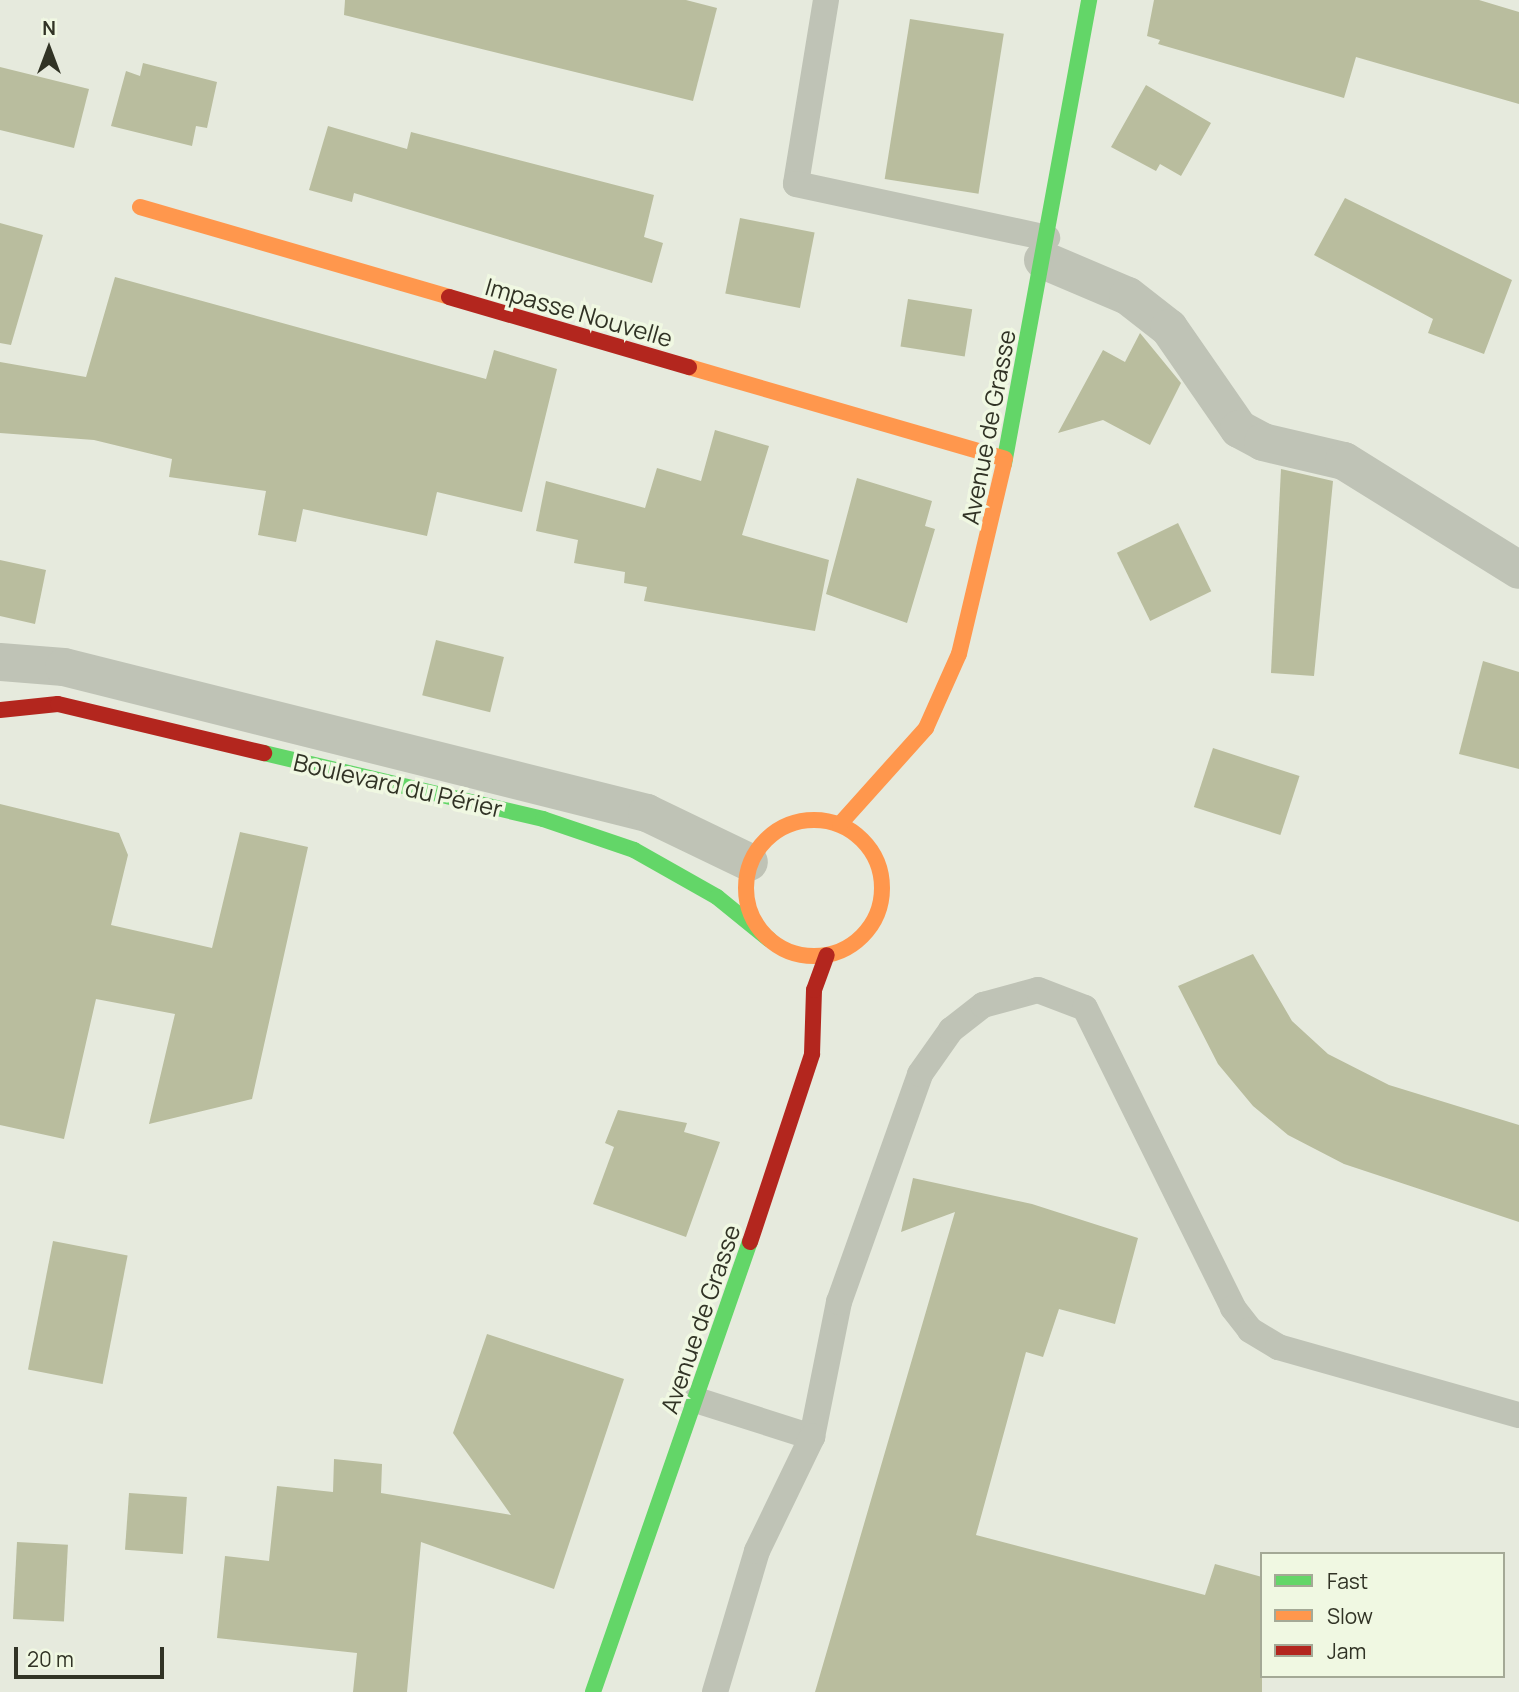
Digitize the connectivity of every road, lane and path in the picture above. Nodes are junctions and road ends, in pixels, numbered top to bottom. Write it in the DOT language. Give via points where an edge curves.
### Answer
graph roads {
  1 [pos="826,0"];
  2 [pos="1088,0"];
  3 [pos="140,207"];
  4 [pos="1045,249"];
  5 [pos="1005,459"];
  6 [pos="1519,570"];
  7 [pos="0,662"];
  8 [pos="0,710"];
  9 [pos="840,824"];
  10 [pos="749,862"];
  11 [pos="769,940"];
  12 [pos="827,956"];
  13 [pos="696,1400"];
  14 [pos="1519,1415"];
  15 [pos="812,1437"];
  16 [pos="593,1692"];
  17 [pos="715,1692"];
  1 -- 4 [label="lane" via="796,184"];
  2 -- 4 [label="street, Avenue de Grasse"];
  3 -- 5 [label="street, Impasse Nouvelle"];
  4 -- 5 [label="street, Avenue de Grasse"];
  4 -- 6 [label="street" via="1128,296 1169,328 1239,429 1263,442 1344,461"];
  5 -- 9 [label="street, Avenue de Grasse" via="985,563 940,700 926,727"];
  7 -- 10 [label="street, Boulevard du Périer" via="65,667 647,813"];
  8 -- 11 [label="street, Boulevard du Périer" via="58,704 543,819 634,850 716,897"];
  9 -- 10 [label="street" via="796,821 775,831"];
  9 -- 12 [label="street" via="873,852 882,894 865,934"];
  10 -- 11 [label="street" via="748,906"];
  11 -- 12 [label="street" via="787,951"];
  12 -- 13 [label="street, Avenue de Grasse" via="814,990 812,1054 793,1120"];
  13 -- 15 [label="lane"];
  13 -- 16 [label="street, Avenue de Grasse"];
  14 -- 15 [label="lane" via="1278,1347 1250,1330 1233,1308 1085,1008 1038,990 984,1005 951,1030 920,1074 839,1302"];
  15 -- 17 [label="lane" via="757,1551"];
}
